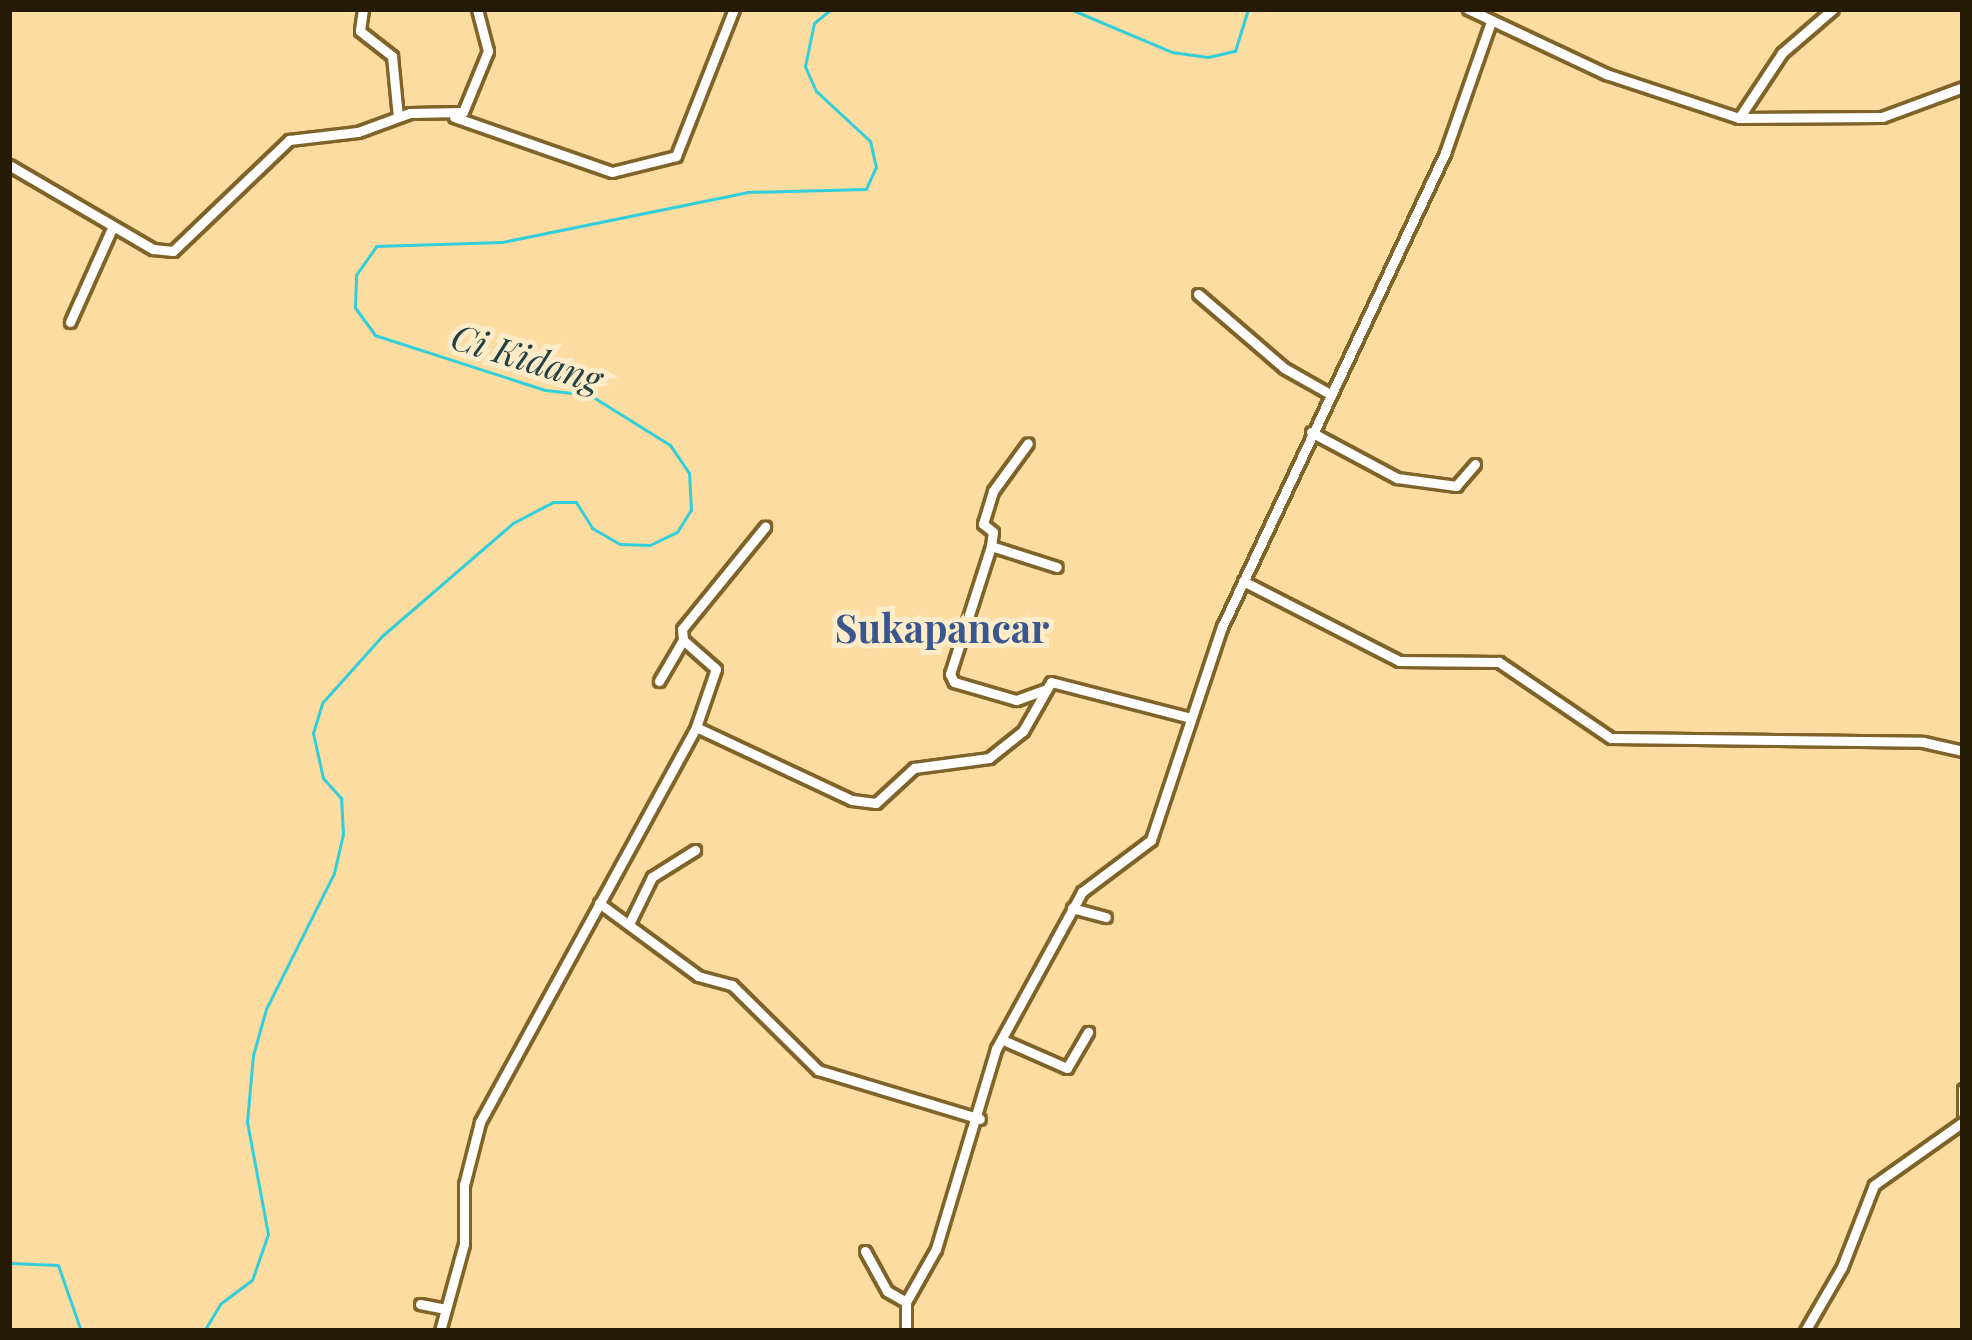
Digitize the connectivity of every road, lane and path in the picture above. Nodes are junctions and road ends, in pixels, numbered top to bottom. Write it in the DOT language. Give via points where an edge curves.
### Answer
graph roads {
  1 [pos="363,9"];
  2 [pos="477,9"];
  3 [pos="734,9"];
  4 [pos="1468,9"];
  5 [pos="1833,9"];
  6 [pos="1491,22"];
  7 [pos="1963,87"];
  8 [pos="398,117"];
  9 [pos="454,117"];
  10 [pos="1739,118"];
  11 [pos="9,165"];
  12 [pos="113,226"];
  13 [pos="1198,294"];
  14 [pos="70,322"];
  15 [pos="1330,394"];
  16 [pos="1311,433"];
  17 [pos="1028,443"];
  18 [pos="1475,464"];
  19 [pos="765,526"];
  20 [pos="991,545"];
  21 [pos="1057,567"];
  22 [pos="1243,581"];
  23 [pos="682,640"];
  24 [pos="659,681"];
  25 [pos="1044,690"];
  26 [pos="1187,717"];
  27 [pos="696,727"];
  28 [pos="1963,751"];
  29 [pos="695,850"];
  30 [pos="598,903"];
  31 [pos="1072,908"];
  32 [pos="1106,917"];
  33 [pos="630,922"];
  34 [pos="1088,1032"];
  35 [pos="1003,1040"];
  36 [pos="1963,1089"];
  37 [pos="1963,1118"];
  38 [pos="980,1119"];
  39 [pos="865,1251"];
  40 [pos="907,1302"];
  41 [pos="420,1304"];
  42 [pos="446,1310"];
  43 [pos="440,1331"];
  44 [pos="907,1331"];
  45 [pos="1805,1331"];
  1 -- 8 [label="street" via="360,32 392,56"];
  2 -- 9 [label="street" via="488,51 467,106"];
  3 -- 9 [label="street" via="676,156 612,172"];
  4 -- 6 [label="street"];
  5 -- 10 [label="street" via="1782,53"];
  6 -- 10 [label="street" via="1683,104"];
  6 -- 15 [label="street" via="1445,153"];
  7 -- 10 [label="street" via="1882,117"];
  8 -- 9 [label="street"];
  8 -- 12 [label="street" via="358,133 289,140 173,251"];
  11 -- 12 [label="street"];
  12 -- 14 [label="street"];
  13 -- 15 [label="street" via="1284,368"];
  15 -- 16 [label="street"];
  16 -- 18 [label="street" via="1397,478 1456,486"];
  16 -- 22 [label="street"];
  17 -- 20 [label="street" via="993,491 983,524 993,532"];
  19 -- 23 [label="street" via="686,622"];
  20 -- 21 [label="street"];
  20 -- 25 [label="street" via="951,678 1022,700"];
  22 -- 26 [label="street"];
  22 -- 28 [label="street" via="1399,661 1499,662 1611,738 1923,742"];
  23 -- 24 [label="street"];
  23 -- 27 [label="street" via="716,669"];
  25 -- 26 [label="street" via="1062,681"];
  25 -- 27 [label="street" via="1023,731 989,758 910,771 876,803 852,800"];
  26 -- 31 [label="street" via="1151,840 1093,878"];
  27 -- 30 [label="street"];
  29 -- 33 [label="street" via="652,877"];
  30 -- 33 [label="street"];
  30 -- 42 [label="street" via="480,1122"];
  31 -- 32 [label="street"];
  31 -- 35 [label="street"];
  33 -- 38 [label="street" via="698,976 731,985 818,1070"];
  34 -- 35 [label="street" via="1067,1068"];
  35 -- 38 [label="street"];
  36 -- 37 [label="street"];
  37 -- 45 [label="street" via="1874,1185 1843,1267"];
  38 -- 40 [label="street" via="927,1273"];
  39 -- 40 [label="street" via="887,1292"];
  40 -- 44 [label="street"];
  41 -- 42 [label="street"];
  42 -- 43 [label="street"];
}
